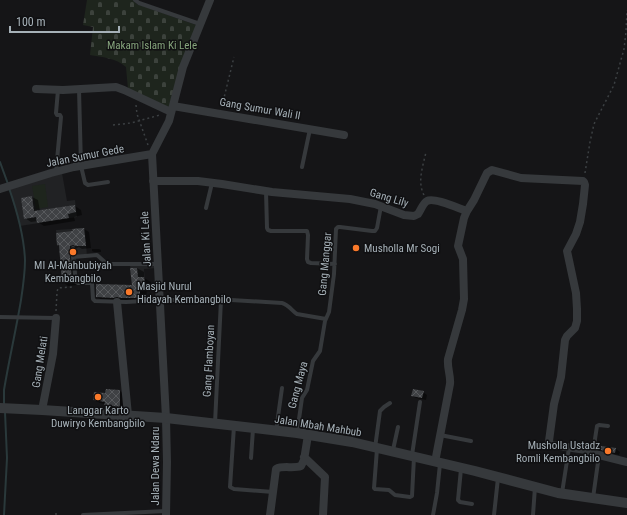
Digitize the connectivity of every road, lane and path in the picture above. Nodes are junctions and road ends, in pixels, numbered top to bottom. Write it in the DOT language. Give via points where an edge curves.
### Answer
graph roads {
  1 [pos="135,0"];
  2 [pos="210,0"];
  3 [pos="627,10"];
  4 [pos="200,24"];
  5 [pos="234,57"];
  6 [pos="36,89"];
  7 [pos="79,89"];
  8 [pos="58,90"];
  9 [pos="137,96"];
  10 [pos="172,109"];
  11 [pos="221,114"];
  12 [pos="140,121"];
  13 [pos="113,126"];
  14 [pos="310,129"];
  15 [pos="344,135"];
  16 [pos="426,152"];
  17 [pos="152,154"];
  18 [pos="81,166"];
  19 [pos="302,167"];
  20 [pos="56,172"];
  21 [pos="154,181"];
  22 [pos="108,182"];
  23 [pos="212,182"];
  24 [pos="583,182"];
  25 [pos="5,187"];
  26 [pos="266,191"];
  27 [pos="427,201"];
  28 [pos="381,206"];
  29 [pos="206,208"];
  30 [pos="468,211"];
  31 [pos="73,248"];
  32 [pos="73,257"];
  33 [pos="158,264"];
  34 [pos="335,264"];
  35 [pos="76,282"];
  36 [pos="160,300"];
  37 [pos="221,300"];
  38 [pos="117,302"];
  39 [pos="0,317"];
  40 [pos="56,318"];
  41 [pos="326,319"];
  42 [pos="282,388"];
  43 [pos="390,402"];
  44 [pos="420,402"];
  45 [pos="3,408"];
  46 [pos="42,410"];
  47 [pos="128,416"];
  48 [pos="166,418"];
  49 [pos="215,423"];
  50 [pos="234,425"];
  51 [pos="608,426"];
  52 [pos="398,427"];
  53 [pos="254,428"];
  54 [pos="276,431"];
  55 [pos="297,433"];
  56 [pos="308,435"];
  57 [pos="440,435"];
  58 [pos="471,441"];
  59 [pos="376,448"];
  60 [pos="569,448"];
  61 [pos="393,452"];
  62 [pos="596,454"];
  63 [pos="304,457"];
  64 [pos="413,457"];
  65 [pos="251,458"];
  66 [pos="437,462"];
  67 [pos="627,462"];
  68 [pos="461,468"];
  69 [pos="498,477"];
  70 [pos="535,487"];
  71 [pos="273,492"];
  72 [pos="562,493"];
  73 [pos="593,498"];
  74 [pos="627,503"];
  75 [pos="472,504"];
  76 [pos="56,511"];
  77 [pos="166,513"];
  78 [pos="56,515"];
  79 [pos="83,515"];
  80 [pos="270,515"];
  81 [pos="323,515"];
  82 [pos="433,515"];
  83 [pos="494,515"];
  84 [pos="533,515"];
  1 -- 4 [label="lane"];
  2 -- 4 [label="street"];
  3 -- 24 [label="path" via="624,49 614,84 594,124"];
  4 -- 10 [label="street" via="183,67"];
  5 -- 11 [label="path"];
  6 -- 8 [label="street, Gang Sumur Wali II"];
  7 -- 8 [label="street, Gang Sumur Wali II"];
  7 -- 9 [label="street, Gang Sumur Wali II" via="114,87"];
  7 -- 18 [label="lane"];
  8 -- 20 [label="lane" via="56,113 61,117"];
  9 -- 10 [label="street, Gang Sumur Wali II"];
  9 -- 12 [label="path" via="136,106"];
  10 -- 11 [label="street, Gang Sumur Wali II"];
  10 -- 12 [label="path"];
  10 -- 17 [label="street" via="169,121"];
  11 -- 14 [label="street, Gang Sumur Wali II"];
  12 -- 13 [label="path"];
  12 -- 17 [label="path"];
  14 -- 15 [label="street, Gang Sumur Wali II"];
  14 -- 19 [label="lane"];
  16 -- 27 [label="path" via="420,181"];
  17 -- 18 [label="street, Jalan Sumur Gede"];
  17 -- 21 [label="street, Jalan Ki Lele"];
  18 -- 20 [label="street, Jalan Sumur Gede"];
  18 -- 22 [label="lane" via="86,184"];
  20 -- 25 [label="street, Jalan Sumur Gede"];
  21 -- 23 [label="street, Gang Lily"];
  21 -- 33 [label="street, Jalan Ki Lele"];
  23 -- 26 [label="street, Gang Lily"];
  23 -- 29 [label="lane"];
  24 -- 30 [label="street" via="521,178 490,170"];
  24 -- 60 [label="street" via="585,185 580,222 567,251 576,293 577,322 565,340 562,377 557,391 549,440 552,445"];
  26 -- 28 [label="street, Gang Lily" via="350,199"];
  26 -- 34 [label="lane" via="268,230 306,231 308,262"];
  27 -- 28 [label="street, Gang Lily" via="414,216"];
  27 -- 30 [label="street" via="437,201"];
  28 -- 34 [label="lane, Gang Manggar" via="375,231 337,228"];
  30 -- 57 [label="street" via="458,246 462,259 464,299 448,359 451,379"];
  31 -- 32 [label="lane"];
  32 -- 33 [label="lane" via="97,255 108,264"];
  32 -- 35 [label="lane"];
  33 -- 36 [label="street, Jalan Ki Lele"];
  34 -- 41 [label="lane, Gang Manggar" via="332,296"];
  35 -- 38 [label="lane" via="92,283 94,300"];
  35 -- 40 [label="path" via="73,287 58,288"];
  36 -- 37 [label="lane"];
  36 -- 38 [label="lane"];
  36 -- 48 [label="street, Jalan Ki Lele"];
  37 -- 41 [label="lane" via="282,304 297,314"];
  37 -- 49 [label="lane, Gang Flamboyan"];
  38 -- 47 [label="street"];
  39 -- 40 [label="lane"];
  40 -- 46 [label="street, Gang Melati" via="53,354"];
  41 -- 55 [label="lane, Gang Maya" via="320,351 313,361 307,390 302,398"];
  42 -- 54 [label="lane"];
  43 -- 59 [label="lane" via="380,411"];
  44 -- 64 [label="lane"];
  45 -- 46 [label="street, Jalan Mbah Mahbub"];
  46 -- 47 [label="street, Jalan Mbah Mahbub"];
  47 -- 48 [label="street, Jalan Mbah Mahbub"];
  48 -- 49 [label="street, Jalan Mbah Mahbub"];
  48 -- 77 [label="street, Jalan Dewa Ndaru"];
  49 -- 50 [label="street, Jalan Mbah Mahbub"];
  50 -- 53 [label="street, Jalan Mbah Mahbub"];
  50 -- 71 [label="lane" via="230,487"];
  51 -- 62 [label="lane" via="597,426"];
  52 -- 61 [label="lane"];
  53 -- 54 [label="street, Jalan Mbah Mahbub"];
  53 -- 65 [label="lane"];
  54 -- 55 [label="street, Jalan Mbah Mahbub"];
  55 -- 56 [label="street, Jalan Mbah Mahbub"];
  56 -- 59 [label="street, Jalan Mbah Mahbub"];
  56 -- 63 [label="street"];
  57 -- 58 [label="lane"];
  57 -- 66 [label="street"];
  59 -- 61 [label="street, Jalan Mbah Mahbub"];
  59 -- 64 [label="lane" via="374,487 396,495 412,495"];
  60 -- 62 [label="street"];
  60 -- 72 [label="lane"];
  61 -- 64 [label="street, Jalan Mbah Mahbub"];
  62 -- 67 [label="street"];
  62 -- 73 [label="lane"];
  63 -- 71 [label="street" via="299,467 276,468"];
  63 -- 81 [label="street" via="325,478"];
  64 -- 66 [label="street, Jalan Mbah Mahbub"];
  66 -- 68 [label="street, Jalan Mbah Mahbub"];
  66 -- 82 [label="lane" via="437,493"];
  68 -- 69 [label="street, Jalan Mbah Mahbub"];
  68 -- 75 [label="lane" via="458,500"];
  69 -- 70 [label="street, Jalan Mbah Mahbub"];
  69 -- 83 [label="lane"];
  70 -- 72 [label="street, Jalan Mbah Mahbub"];
  70 -- 84 [label="lane"];
  71 -- 80 [label="street"];
  72 -- 73 [label="street, Jalan Mbah Mahbub"];
  73 -- 74 [label="street, Jalan Mbah Mahbub"];
  76 -- 78 [label="path"];
  77 -- 79 [label="lane"];
}
